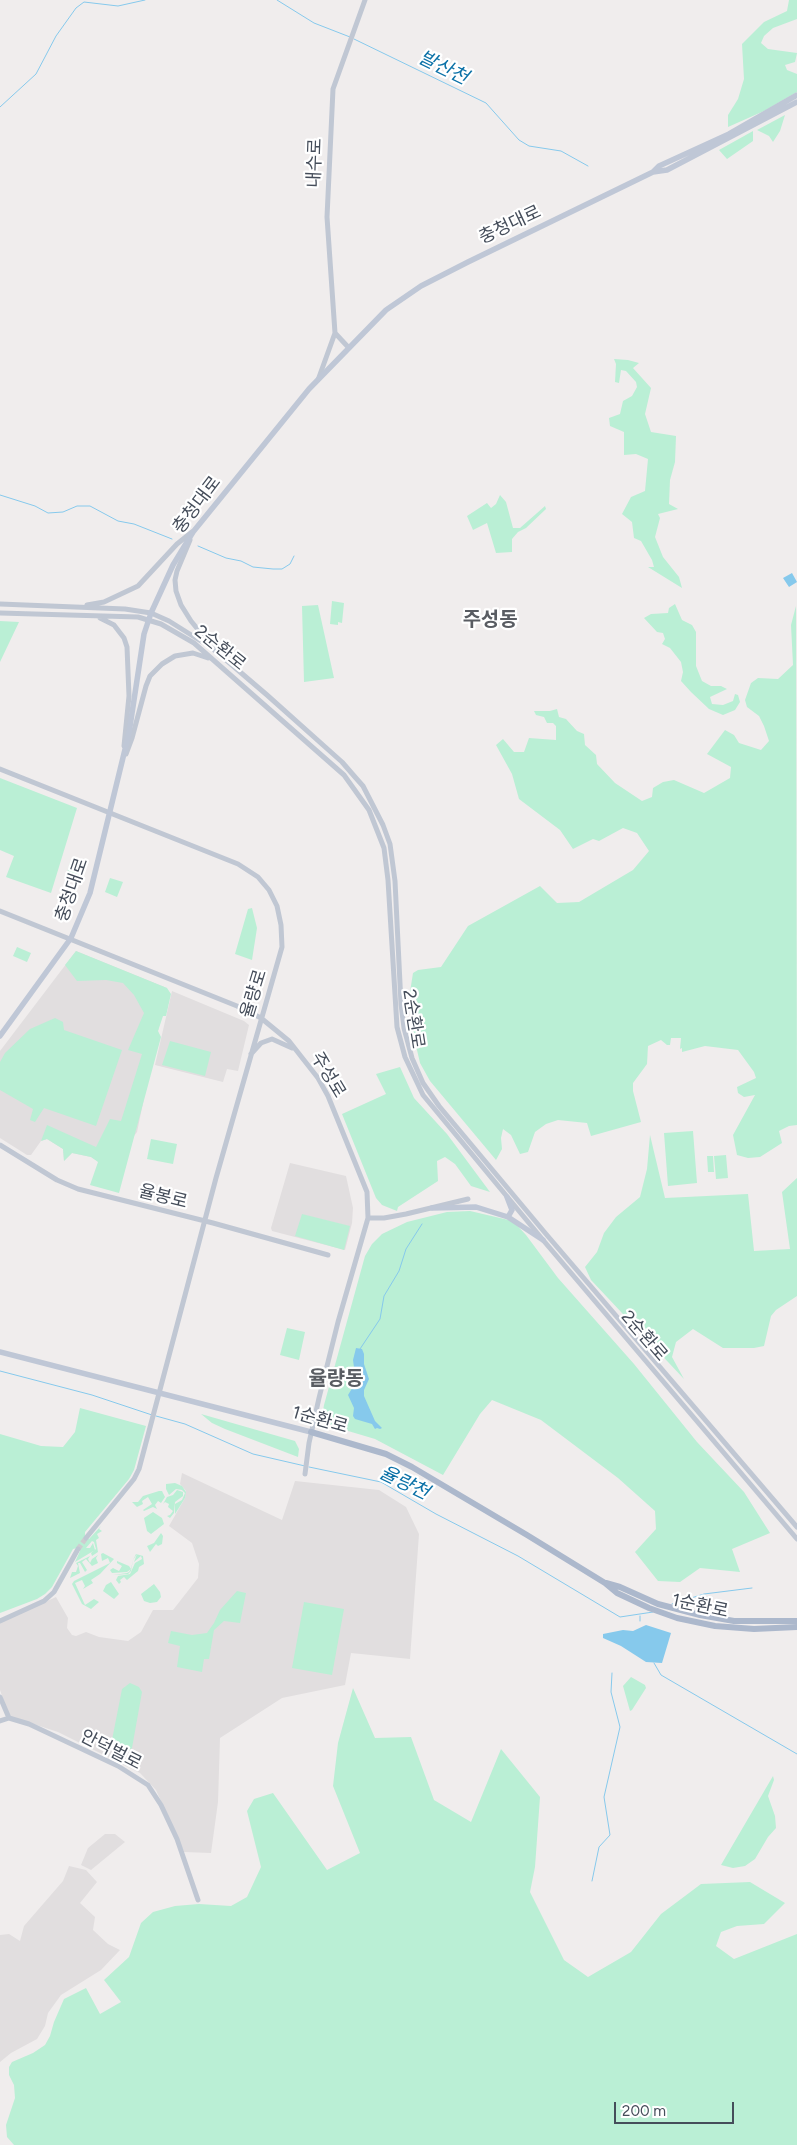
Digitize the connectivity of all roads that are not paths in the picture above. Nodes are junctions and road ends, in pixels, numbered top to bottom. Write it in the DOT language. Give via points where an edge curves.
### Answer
graph roads {
  1 [pos="364,0"];
  2 [pos="797,95"];
  3 [pos="797,102"];
  4 [pos="653,172"];
  5 [pos="335,333"];
  6 [pos="349,348"];
  7 [pos="318,380"];
  8 [pos="193,532"];
  9 [pos="0,604"];
  10 [pos="70,607"];
  11 [pos="0,613"];
  12 [pos="87,615"];
  13 [pos="150,616"];
  14 [pos="212,648"];
  15 [pos="222,666"];
  16 [pos="121,764"];
  17 [pos="0,770"];
  18 [pos="110,813"];
  19 [pos="0,911"];
  20 [pos="71,938"];
  21 [pos="260,1018"];
  22 [pos="0,1036"];
  23 [pos="298,1052"];
  24 [pos="251,1054"];
  25 [pos="0,1145"];
  26 [pos="507,1196"];
  27 [pos="468,1199"];
  28 [pos="476,1207"];
  29 [pos="432,1208"];
  30 [pos="508,1216"];
  31 [pos="368,1218"];
  32 [pos="204,1221"];
  33 [pos="543,1240"];
  34 [pos="328,1255"];
  35 [pos="0,1352"];
  36 [pos="158,1393"];
  37 [pos="311,1432"];
  38 [pos="305,1474"];
  39 [pos="797,1527"];
  40 [pos="86,1538"];
  41 [pos="797,1539"];
  42 [pos="78,1549"];
  43 [pos="605,1583"];
  44 [pos="797,1619"];
  45 [pos="0,1622"];
  46 [pos="795,1628"];
  47 [pos="0,1697"];
  48 [pos="9,1718"];
  49 [pos="0,1721"];
  50 [pos="198,1900"];
  1 -- 5 [label="street, 내수로" via="333,89 331,109 327,217"];
  2 -- 4 [label="main road, 충청대로"];
  3 -- 4 [label="main road, 충청대로" via="667,170"];
  4 -- 6 [label="main road, 충청대로" via="421,286 386,310"];
  5 -- 6 [label="street"];
  5 -- 7 [label="street"];
  6 -- 7 [label="main road, 충청대로"];
  7 -- 8 [label="main road, 충청대로"];
  8 -- 10 [label="street" via="177,544 138,586 104,602"];
  8 -- 13 [label="main road, 충청대로" via="173,565"];
  8 -- 14 [label="street" via="177,571 176,590 181,605"];
  9 -- 10 [label="street, 2순환로"];
  10 -- 13 [label="street, 2순환로" via="125,609"];
  11 -- 12 [label="street, 2순환로"];
  12 -- 13 [label="street, 2순환로"];
  12 -- 16 [label="street" via="105,618 114,625 127,647 128,714"];
  13 -- 14 [label="street, 2순환로" via="188,631"];
  13 -- 15 [label="street, 2순환로" via="194,643"];
  13 -- 16 [label="main road, 충청대로" via="139,656 129,733"];
  14 -- 39 [label="street, 2순환로" via="342,762 363,786 383,825 393,858 406,1039 417,1071 431,1096"];
  15 -- 16 [label="street" via="202,654 193,653 175,656 162,664 150,676"];
  15 -- 26 [label="street, 2순환로" via="344,775 369,810 386,857 394,1003 405,1057 430,1105"];
  16 -- 18 [label="main road, 충청대로"];
  17 -- 18 [label="street, 율량로"];
  18 -- 20 [label="main road, 충청대로" via="90,893"];
  18 -- 21 [label="street, 율량로" via="238,864 258,877 269,890 282,925 282,947"];
  19 -- 20 [label="street, 주성로"];
  20 -- 21 [label="street, 주성로"];
  20 -- 22 [label="main road, 충청대로"];
  21 -- 23 [label="street, 주성로"];
  21 -- 24 [label="street, 율량로"];
  23 -- 24 [label="street" via="272,1039 261,1043"];
  23 -- 31 [label="street, 주성로" via="318,1078 330,1101 367,1192"];
  24 -- 32 [label="street, 율량로"];
  25 -- 32 [label="street, 율봉로" via="66,1185"];
  26 -- 30 [label="main road" via="512,1210"];
  26 -- 33 [label="street, 2순환로"];
  27 -- 28 [label="main road"];
  27 -- 29 [label="street"];
  28 -- 29 [label="main road"];
  28 -- 30 [label="main road"];
  29 -- 31 [label="street"];
  30 -- 33 [label="main road"];
  31 -- 37 [label="street, 주성로"];
  32 -- 34 [label="street, 율봉로"];
  32 -- 36 [label="street, 율량로"];
  33 -- 41 [label="street, 2순환로"];
  35 -- 36 [label="main road, 1순환로"];
  36 -- 37 [label="main road, 1순환로"];
  36 -- 40 [label="street, 율량로" via="139,1469"];
  37 -- 38 [label="street, 주성로"];
  37 -- 43 [label="main road, 1순환로" via="386,1454 412,1467"];
  42 -- 45 [label="street" via="54,1592 44,1601"];
  43 -- 44 [label="main road, 1순환로" via="676,1610 726,1620 784,1622"];
  43 -- 46 [label="main road, 1순환로" via="617,1594 662,1614 715,1626"];
  47 -- 48 [label="street"];
  48 -- 49 [label="street"];
  48 -- 50 [label="street, 안덕벌로" via="29,1724 111,1763 148,1785 177,1839"];
}
